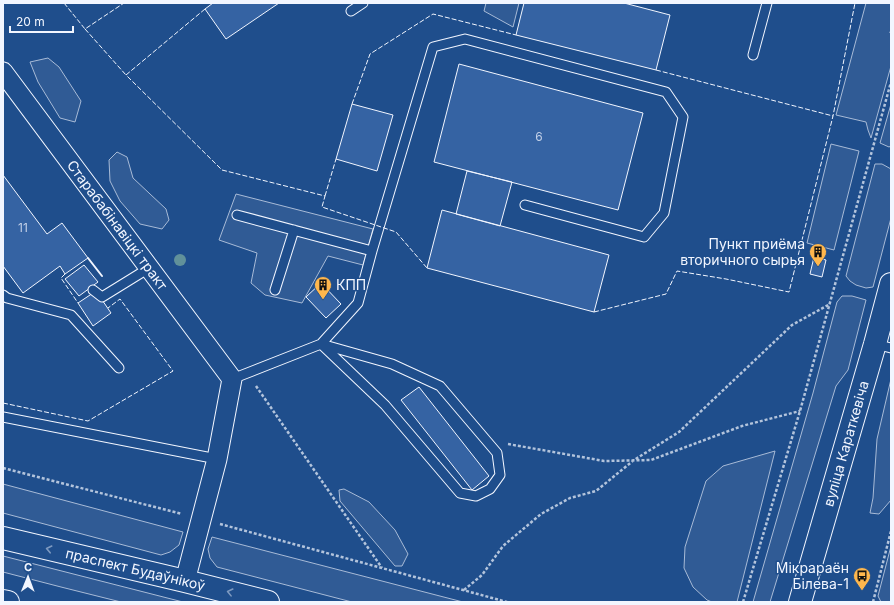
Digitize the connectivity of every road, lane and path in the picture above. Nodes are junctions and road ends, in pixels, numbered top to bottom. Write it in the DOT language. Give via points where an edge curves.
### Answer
graph roads {
  1 [pos="363,3"];
  2 [pos="766,3"];
  3 [pos="350,11"];
  4 [pos="753,56"];
  5 [pos="3,72"];
  6 [pos="891,82"];
  7 [pos="525,205"];
  8 [pos="237,215"];
  9 [pos="294,230"];
  10 [pos="372,251"];
  11 [pos="149,268"];
  12 [pos="891,284"];
  13 [pos="93,290"];
  14 [pos="274,290"];
  15 [pos="3,294"];
  16 [pos="830,304"];
  17 [pos="321,344"];
  18 [pos="883,346"];
  19 [pos="119,368"];
  20 [pos="240,376"];
  21 [pos="800,411"];
  22 [pos="3,417"];
  23 [pos="486,440"];
  24 [pos="217,459"];
  25 [pos="634,460"];
  26 [pos="3,468"];
  27 [pos="201,519"];
  28 [pos="891,531"];
  29 [pos="3,538"];
  30 [pos="382,568"];
  31 [pos="185,581"];
  32 [pos="464,590"];
  33 [pos="489,597"];
  34 [pos="3,601"];
  35 [pos="8,602"];
  36 [pos="268,602"];
  37 [pos="491,602"];
  38 [pos="507,602"];
  39 [pos="743,602"];
  40 [pos="800,602"];
  41 [pos="873,602"];
  1 -- 3 [label="lane"];
  2 -- 4 [label="lane"];
  5 -- 11 [label="street, Старабабінавіцкі тракт"];
  6 -- 16 [label="path"];
  7 -- 10 [label="lane" via="644,237 664,213 683,117 666,92 465,39 433,47"];
  8 -- 9 [label="lane"];
  9 -- 10 [label="lane"];
  9 -- 14 [label="lane"];
  10 -- 17 [label="lane" via="358,303"];
  11 -- 13 [label="lane" via="102,296"];
  11 -- 20 [label="street, Старабабінавіцкі тракт"];
  12 -- 18 [label="street, вуліца Караткевіча"];
  15 -- 19 [label="lane" via="7,298 71,315"];
  16 -- 21 [label="path"];
  16 -- 25 [label="path" via="792,325 678,432"];
  17 -- 20 [label="lane"];
  17 -- 23 [label="lane" via="392,364 440,386"];
  17 -- 23 [label="lane" via="385,405 460,493 476,496 490,489 500,475 497,453"];
  18 -- 40 [label="street, вуліца Караткевіча"];
  20 -- 24 [label="street"];
  20 -- 30 [label="path"];
  21 -- 25 [label="path" via="742,426 651,460"];
  21 -- 39 [label="path"];
  22 -- 24 [label="lane"];
  23 -- 25 [label="path" via="604,460"];
  24 -- 27 [label="street"];
  25 -- 32 [label="path" via="596,491 570,498 542,514 503,546 482,575"];
  26 -- 27 [label="path"];
  27 -- 30 [label="path"];
  27 -- 31 [label="street"];
  28 -- 41 [label="path"];
  31 -- 29 [label="street, праспект Будаўнікоў, one-way"];
  30 -- 32 [label="path"];
  36 -- 31 [label="street, праспект Будаўнікоў, one-way"];
  32 -- 33 [label="path"];
  33 -- 37 [label="path"];
  33 -- 38 [label="path"];
  34 -- 35 [label="street"];
}
